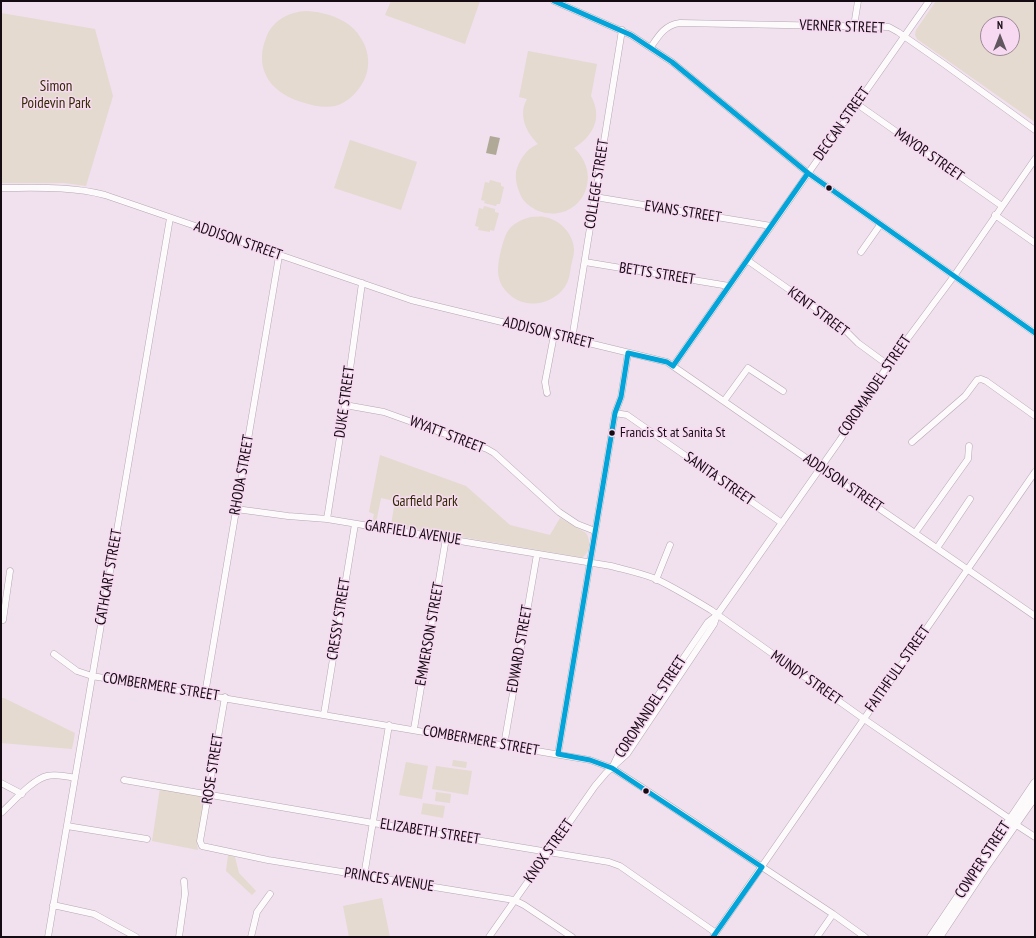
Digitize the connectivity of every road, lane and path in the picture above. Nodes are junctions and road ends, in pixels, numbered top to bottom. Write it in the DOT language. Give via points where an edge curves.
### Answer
graph roads {
  1 [pos="554,1"];
  2 [pos="858,1"];
  3 [pos="929,1"];
  4 [pos="854,26"];
  5 [pos="622,30"];
  6 [pos="904,36"];
  7 [pos="651,47"];
  8 [pos="857,104"];
  9 [pos="1035,130"];
  10 [pos="1035,159"];
  11 [pos="808,173"];
  12 [pos="1,188"];
  13 [pos="595,197"];
  14 [pos="1002,206"];
  15 [pos="995,215"];
  16 [pos="170,218"];
  17 [pos="880,225"];
  18 [pos="771,226"];
  19 [pos="1035,243"];
  20 [pos="861,252"];
  21 [pos="279,256"];
  22 [pos="747,260"];
  23 [pos="584,262"];
  24 [pos="954,276"];
  25 [pos="362,283"];
  26 [pos="729,286"];
  27 [pos="1035,333"];
  28 [pos="554,335"];
  29 [pos="572,339"];
  30 [pos="628,353"];
  31 [pos="888,365"];
  32 [pos="673,366"];
  33 [pos="783,391"];
  34 [pos="547,393"];
  35 [pos="724,401"];
  36 [pos="345,405"];
  37 [pos="615,413"];
  38 [pos="1035,416"];
  39 [pos="912,442"];
  40 [pos="969,446"];
  41 [pos="820,468"];
  42 [pos="1035,472"];
  43 [pos="970,499"];
  44 [pos="236,509"];
  45 [pos="326,520"];
  46 [pos="782,523"];
  47 [pos="355,524"];
  48 [pos="595,531"];
  49 [pos="915,532"];
  50 [pos="446,538"];
  51 [pos="670,545"];
  52 [pos="937,548"];
  53 [pos="536,554"];
  54 [pos="590,563"];
  55 [pos="968,570"];
  56 [pos="10,571"];
  57 [pos="656,580"];
  58 [pos="3,606"];
  59 [pos="717,615"];
  60 [pos="1035,616"];
  61 [pos="3,620"];
  62 [pos="54,654"];
  63 [pos="690,654"];
  64 [pos="92,676"];
  65 [pos="665,685"];
  66 [pos="671,689"];
  67 [pos="205,694"];
  68 [pos="225,697"];
  69 [pos="324,714"];
  70 [pos="642,719"];
  71 [pos="864,719"];
  72 [pos="648,723"];
  73 [pos="389,726"];
  74 [pos="414,730"];
  75 [pos="504,745"];
  76 [pos="558,754"];
  77 [pos="612,768"];
  78 [pos="75,778"];
  79 [pos="124,780"];
  80 [pos="1,783"];
  81 [pos="1035,784"];
  82 [pos="22,794"];
  83 [pos="209,794"];
  84 [pos="1035,796"];
  85 [pos="1,813"];
  86 [pos="1013,822"];
  87 [pos="373,823"];
  88 [pos="67,826"];
  89 [pos="1035,838"];
  90 [pos="147,839"];
  91 [pos="200,842"];
  92 [pos="547,852"];
  93 [pos="762,867"];
  94 [pos="364,876"];
  95 [pos="184,881"];
  96 [pos="270,894"];
  97 [pos="514,900"];
  98 [pos="53,905"];
  99 [pos="833,914"];
  100 [pos="714,935"];
  101 [pos="48,937"];
  102 [pos="136,937"];
  103 [pos="180,937"];
  104 [pos="251,937"];
  105 [pos="488,937"];
  106 [pos="572,937"];
  107 [pos="817,937"];
  108 [pos="865,937"];
  109 [pos="931,937"];
  110 [pos="939,937"];
  1 -- 5 [label="street"];
  2 -- 4 [label="street"];
  3 -- 6 [label="street, DECCAN STREET"];
  4 -- 6 [label="street, VERNER STREET" via="889,27"];
  4 -- 7 [label="street, VERNER STREET" via="680,23 664,30"];
  5 -- 7 [label="street"];
  5 -- 13 [label="street, COLLEGE STREET"];
  6 -- 8 [label="street, DECCAN STREET"];
  6 -- 9 [label="street, VERNER STREET"];
  7 -- 11 [label="street"];
  8 -- 11 [label="street, DECCAN STREET"];
  8 -- 14 [label="street, MAYOR STREET"];
  10 -- 14 [label="street, COROMANDEL STREET"];
  11 -- 17 [label="street"];
  11 -- 18 [label="street, DECCAN STREET"];
  12 -- 16 [label="street, ADDISON STREET" via="89,190"];
  13 -- 18 [label="street, EVANS STREET"];
  13 -- 23 [label="street, COLLEGE STREET"];
  14 -- 15 [label="street, COROMANDEL STREET"];
  15 -- 19 [label="street"];
  15 -- 24 [label="street, COROMANDEL STREET"];
  16 -- 21 [label="street, ADDISON STREET"];
  16 -- 64 [label="street, CATHCART STREET"];
  17 -- 20 [label="street"];
  17 -- 24 [label="street"];
  18 -- 22 [label="street, DECCAN STREET"];
  21 -- 25 [label="street, ADDISON STREET"];
  21 -- 44 [label="street, RHODA STREET"];
  22 -- 26 [label="street, DECCAN STREET"];
  22 -- 31 [label="street, KENT STREET" via="841,326 858,343"];
  23 -- 26 [label="street, BETTS STREET"];
  23 -- 29 [label="street, COLLEGE STREET"];
  24 -- 27 [label="street"];
  24 -- 31 [label="street, COROMANDEL STREET"];
  25 -- 28 [label="street, ADDISON STREET" via="411,300"];
  25 -- 36 [label="street, DUKE STREET"];
  26 -- 32 [label="street, DECCAN STREET"];
  28 -- 29 [label="street, ADDISON STREET"];
  28 -- 34 [label="street" via="545,382"];
  29 -- 30 [label="street, ADDISON STREET"];
  30 -- 32 [label="street, ADDISON STREET" via="667,362"];
  30 -- 37 [label="street"];
  31 -- 41 [label="street, COROMANDEL STREET"];
  32 -- 35 [label="street, ADDISON STREET"];
  33 -- 35 [label="street" via="748,368"];
  35 -- 41 [label="street, ADDISON STREET"];
  36 -- 45 [label="street, DUKE STREET"];
  36 -- 48 [label="street, WYATT STREET" via="384,412 487,449 559,512 577,524"];
  37 -- 46 [label="street, SANITA STREET" via="627,415"];
  37 -- 48 [label="street"];
  38 -- 39 [label="street" via="981,379"];
  40 -- 49 [label="street" via="968,459"];
  41 -- 46 [label="street, COROMANDEL STREET"];
  41 -- 49 [label="street, ADDISON STREET"];
  42 -- 55 [label="street, FAITHFULL STREET"];
  43 -- 52 [label="street"];
  44 -- 45 [label="street, GARFIELD AVENUE"];
  44 -- 67 [label="street, RHODA STREET"];
  45 -- 47 [label="street, GARFIELD AVENUE"];
  46 -- 59 [label="street, COROMANDEL STREET"];
  47 -- 50 [label="street, GARFIELD AVENUE"];
  47 -- 69 [label="street, CRESSY STREET"];
  48 -- 54 [label="street"];
  49 -- 52 [label="street, ADDISON STREET"];
  50 -- 53 [label="street, GARFIELD AVENUE"];
  50 -- 74 [label="street, EMMERSON STREET"];
  51 -- 57 [label="street"];
  52 -- 55 [label="street, ADDISON STREET"];
  53 -- 54 [label="street, GARFIELD AVENUE"];
  53 -- 75 [label="street, EDWARD STREET"];
  54 -- 57 [label="street, MUNDY STREET" via="632,571"];
  54 -- 76 [label="street"];
  55 -- 60 [label="street, ADDISON STREET"];
  55 -- 71 [label="street, FAITHFULL STREET"];
  56 -- 58 [label="street"];
  57 -- 59 [label="street, MUNDY STREET" via="685,594"];
  58 -- 61 [label="street"];
  59 -- 63 [label="street, COROMANDEL STREET" via="714,624"];
  59 -- 71 [label="street, MUNDY STREET"];
  62 -- 64 [label="street, COMBERMERE STREET" via="77,671"];
  63 -- 65 [label="street, COROMANDEL STREET"];
  63 -- 66 [label="street, COROMANDEL STREET"];
  64 -- 67 [label="street, COMBERMERE STREET"];
  64 -- 78 [label="street, CATHCART STREET"];
  65 -- 66 [label="street"];
  65 -- 70 [label="street, COROMANDEL STREET"];
  66 -- 72 [label="street, COROMANDEL STREET"];
  67 -- 68 [label="street, COMBERMERE STREET"];
  68 -- 69 [label="street, COMBERMERE STREET"];
  68 -- 83 [label="street, ROSE STREET"];
  69 -- 73 [label="street, COMBERMERE STREET"];
  70 -- 72 [label="street"];
  70 -- 77 [label="street, COROMANDEL STREET" via="620,751"];
  71 -- 86 [label="street, MUNDY STREET"];
  71 -- 93 [label="street, FAITHFULL STREET"];
  72 -- 77 [label="street, COROMANDEL STREET" via="627,754"];
  73 -- 74 [label="street, COMBERMERE STREET"];
  73 -- 87 [label="street"];
  74 -- 75 [label="street, COMBERMERE STREET"];
  75 -- 76 [label="street, COMBERMERE STREET"];
  76 -- 77 [label="street, COMBERMERE STREET" via="590,760"];
  77 -- 92 [label="street, KNOX STREET" via="595,786"];
  77 -- 93 [label="street, COMBERMERE STREET"];
  78 -- 82 [label="street" via="46,776"];
  78 -- 88 [label="street, CATHCART STREET"];
  79 -- 83 [label="street, ELIZABETH STREET"];
  80 -- 82 [label="street"];
  81 -- 86 [label="main road, COWPER STREET"];
  82 -- 85 [label="street"];
  83 -- 87 [label="street, ELIZABETH STREET"];
  83 -- 91 [label="street, ROSE STREET"];
  84 -- 86 [label="main road, COWPER STREET"];
  86 -- 89 [label="street, MUNDY STREET"];
  86 -- 109 [label="main road, COWPER STREET"];
  86 -- 110 [label="main road, COWPER STREET"];
  87 -- 92 [label="street, ELIZABETH STREET"];
  87 -- 94 [label="street"];
  88 -- 90 [label="street"];
  88 -- 98 [label="street, CATHCART STREET"];
  91 -- 94 [label="street, PRINCES AVENUE" via="204,848"];
  92 -- 97 [label="street, KNOX STREET"];
  92 -- 100 [label="street, ELIZABETH STREET" via="620,866"];
  93 -- 99 [label="street, COMBERMERE STREET"];
  93 -- 100 [label="street, FAITHFULL STREET"];
  94 -- 97 [label="street, PRINCES AVENUE"];
  95 -- 103 [label="street"];
  96 -- 104 [label="street" via="257,912"];
  97 -- 105 [label="street, KNOX STREET"];
  97 -- 106 [label="street, PRINCES AVENUE"];
  98 -- 101 [label="street, CATHCART STREET"];
  98 -- 102 [label="street" via="94,914"];
  99 -- 107 [label="street"];
  99 -- 108 [label="street, COMBERMERE STREET"];
}
